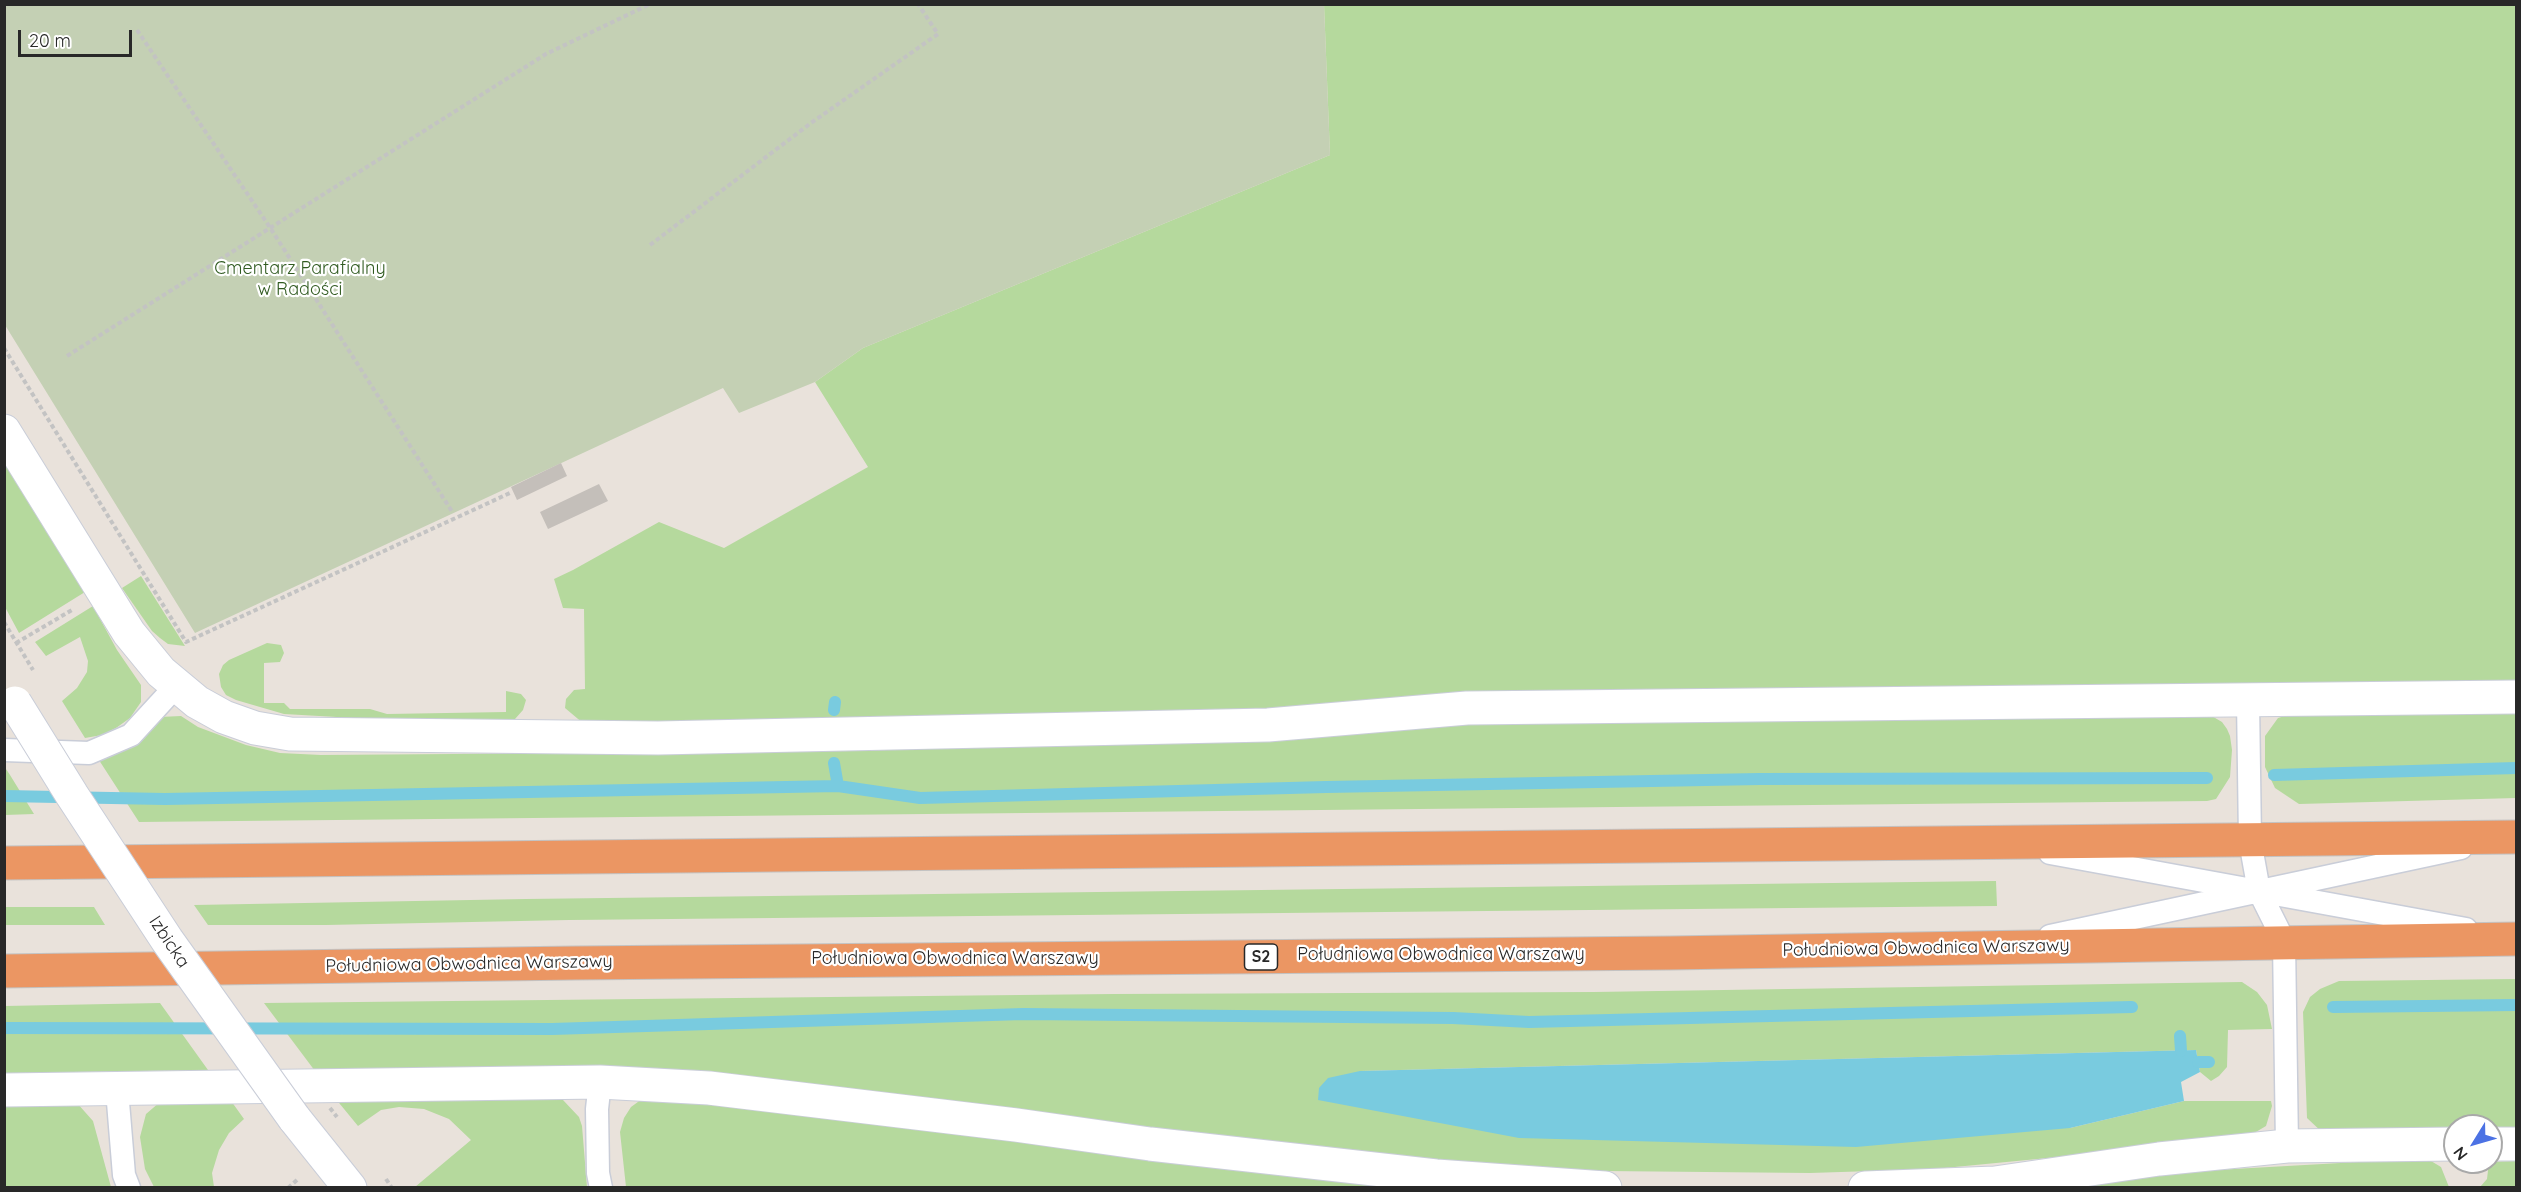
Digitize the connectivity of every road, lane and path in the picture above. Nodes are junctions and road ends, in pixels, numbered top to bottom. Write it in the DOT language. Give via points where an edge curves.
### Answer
graph roads {
  1 [pos="650,4"];
  2 [pos="918,4"];
  3 [pos="137,30"];
  4 [pos="271,229"];
  5 [pos="650,245"];
  6 [pos="4,348"];
  7 [pos="67,356"];
  8 [pos="4,431"];
  9 [pos="510,493"];
  10 [pos="453,513"];
  11 [pos="76,607"];
  12 [pos="4,622"];
  13 [pos="16,643"];
  14 [pos="34,672"];
  15 [pos="176,686"];
  16 [pos="10,694"];
  17 [pos="2517,698"];
  18 [pos="2248,700"];
  19 [pos="4,750"];
  20 [pos="2514,837"];
  21 [pos="2250,840"];
  22 [pos="1995,843"];
  23 [pos="4,863"];
  24 [pos="2259,891"];
  25 [pos="2517,939"];
  26 [pos="2284,941"];
  27 [pos="2001,947"];
  28 [pos="4,971"];
  29 [pos="600,1082"];
  30 [pos="4,1090"];
  31 [pos="117,1090"];
  32 [pos="2443,1144"];
  33 [pos="2287,1146"];
  34 [pos="300,1178"];
  35 [pos="129,1188"];
  36 [pos="288,1188"];
  37 [pos="350,1188"];
  38 [pos="601,1188"];
  39 [pos="1605,1188"];
  40 [pos="1865,1188"];
  1 -- 4 [label="path" via="546,54"];
  2 -- 5 [label="path" via="938,34 811,123"];
  3 -- 4 [label="path"];
  4 -- 7 [label="path"];
  4 -- 10 [label="path"];
  6 -- 9 [label="path" via="186,642"];
  8 -- 15 [label="street" via="129,633"];
  11 -- 13 [label="path"];
  12 -- 13 [label="path"];
  13 -- 14 [label="path"];
  15 -- 18 [label="street" via="224,717 290,734 658,738 1268,726 1467,708"];
  15 -- 19 [label="lane" via="130,735 89,753"];
  16 -- 37 [label="street, Izbicka, bridge" via="167,940 294,1118"];
  17 -- 18 [label="street"];
  18 -- 21 [label="lane"];
  20 -- 21 [label="highway"];
  20 -- 24 [label="lane"];
  21 -- 22 [label="highway"];
  21 -- 24 [label="lane"];
  22 -- 23 [label="highway"];
  22 -- 24 [label="lane"];
  24 -- 25 [label="lane"];
  24 -- 26 [label="lane"];
  24 -- 27 [label="lane"];
  25 -- 26 [label="highway, Południowa Obwodnica Warszawy / S2"];
  26 -- 27 [label="highway, Południowa Obwodnica Warszawy / S2"];
  26 -- 33 [label="lane"];
  27 -- 28 [label="highway, Południowa Obwodnica Warszawy / S2"];
  29 -- 31 [label="street"];
  29 -- 38 [label="lane" via="597,1120"];
  29 -- 39 [label="street" via="709,1088 1436,1176"];
  30 -- 31 [label="street"];
  31 -- 35 [label="lane" via="124,1175"];
  32 -- 33 [label="street"];
  33 -- 40 [label="street" via="2159,1159 1995,1183"];
  34 -- 36 [label="path"];
}
